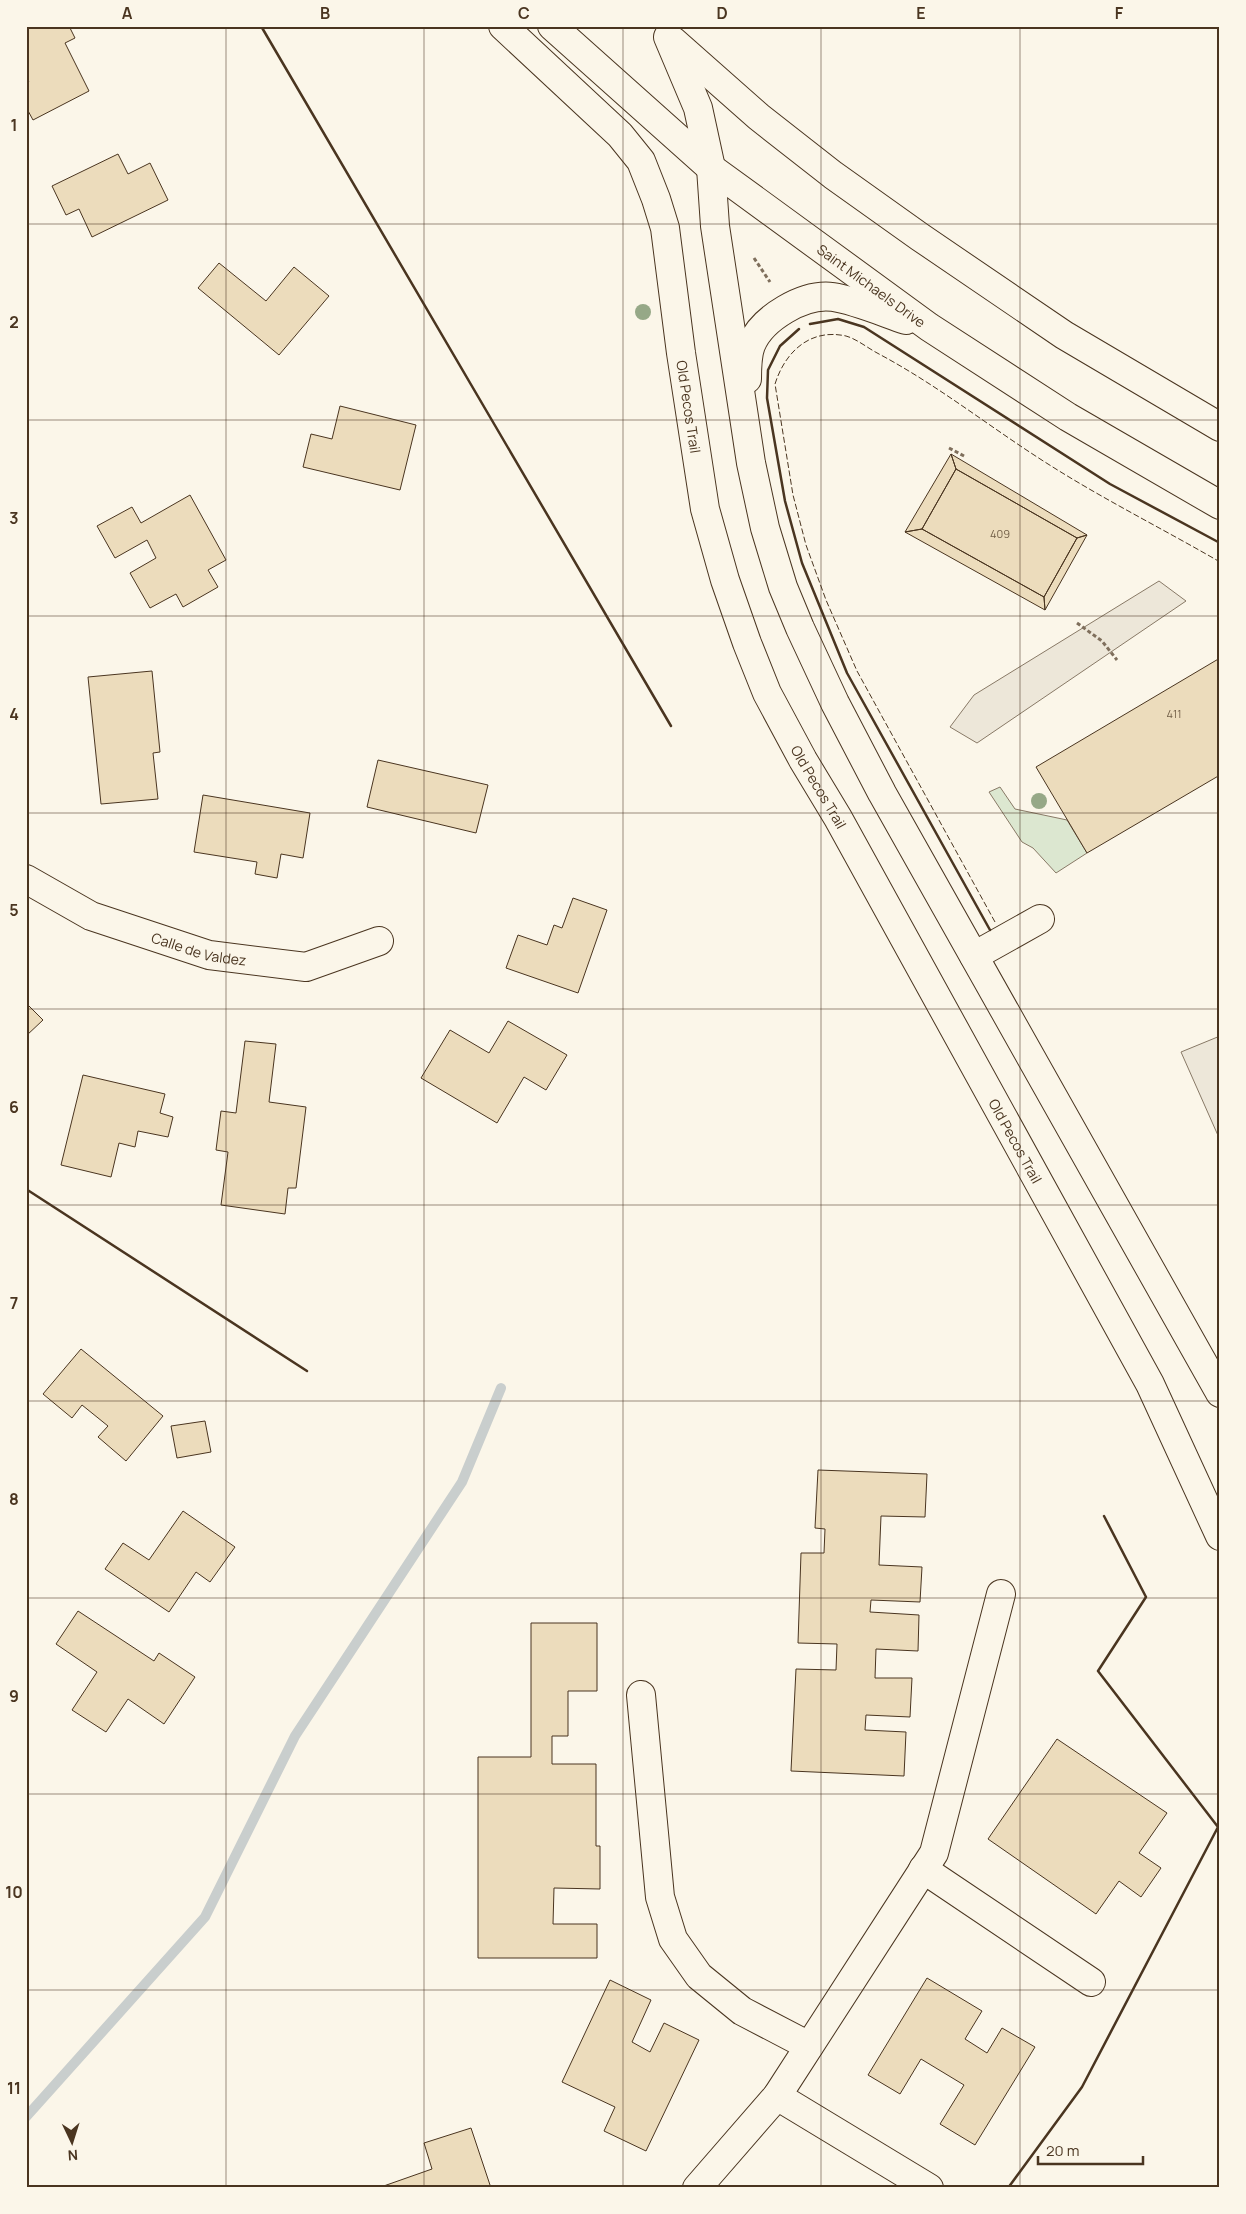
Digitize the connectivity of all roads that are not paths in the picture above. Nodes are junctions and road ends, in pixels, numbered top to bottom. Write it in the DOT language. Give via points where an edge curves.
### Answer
graph roads {
  1 [pos="503,26"];
  2 [pos="552,26"];
  3 [pos="662,32"];
  4 [pos="711,168"];
  5 [pos="929,327"];
  6 [pos="1220,428"];
  7 [pos="751,463"];
  8 [pos="1220,505"];
  9 [pos="26,879"];
  10 [pos="1040,919"];
  11 [pos="379,941"];
  12 [pos="974,956"];
  13 [pos="1220,1393"];
  14 [pos="1220,1536"];
  15 [pos="1001,1594"];
  16 [pos="641,1695"];
  17 [pos="923,1869"];
  18 [pos="1091,1982"];
  19 [pos="809,2046"];
  20 [pos="777,2096"];
  21 [pos="697,2188"];
  22 [pos="930,2188"];
  1 -- 14 [label="main road, Old Pecos Trail" via="620,135 641,161 665,228 705,509 725,580 768,693 1150,1384"];
  2 -- 4 [label="main road, Saint Michaels Drive"];
  3 -- 4 [label="main road" via="698,108"];
  3 -- 6 [label="main road" via="759,117 920,237 1064,335"];
  4 -- 5 [label="main road, Saint Michaels Drive"];
  4 -- 7 [label="main road" via="715,226"];
  5 -- 7 [label="main road" via="832,297 810,298 788,307 773,318 751,344 748,358"];
  5 -- 8 [label="main road, Saint Michaels Drive" via="1068,417"];
  7 -- 12 [label="main road" via="764,528 800,628 834,703"];
  9 -- 11 [label="main road, Calle de Valdez" via="91,916 209,955 306,967"];
  10 -- 12 [label="main road"];
  12 -- 13 [label="main road"];
  15 -- 17 [label="main road" via="934,1852"];
  16 -- 19 [label="main road" via="660,1898 673,1939 698,1976 742,2011"];
  17 -- 18 [label="main road"];
  17 -- 19 [label="main road"];
  19 -- 20 [label="main road"];
  20 -- 21 [label="main road"];
  20 -- 22 [label="main road"];
}
